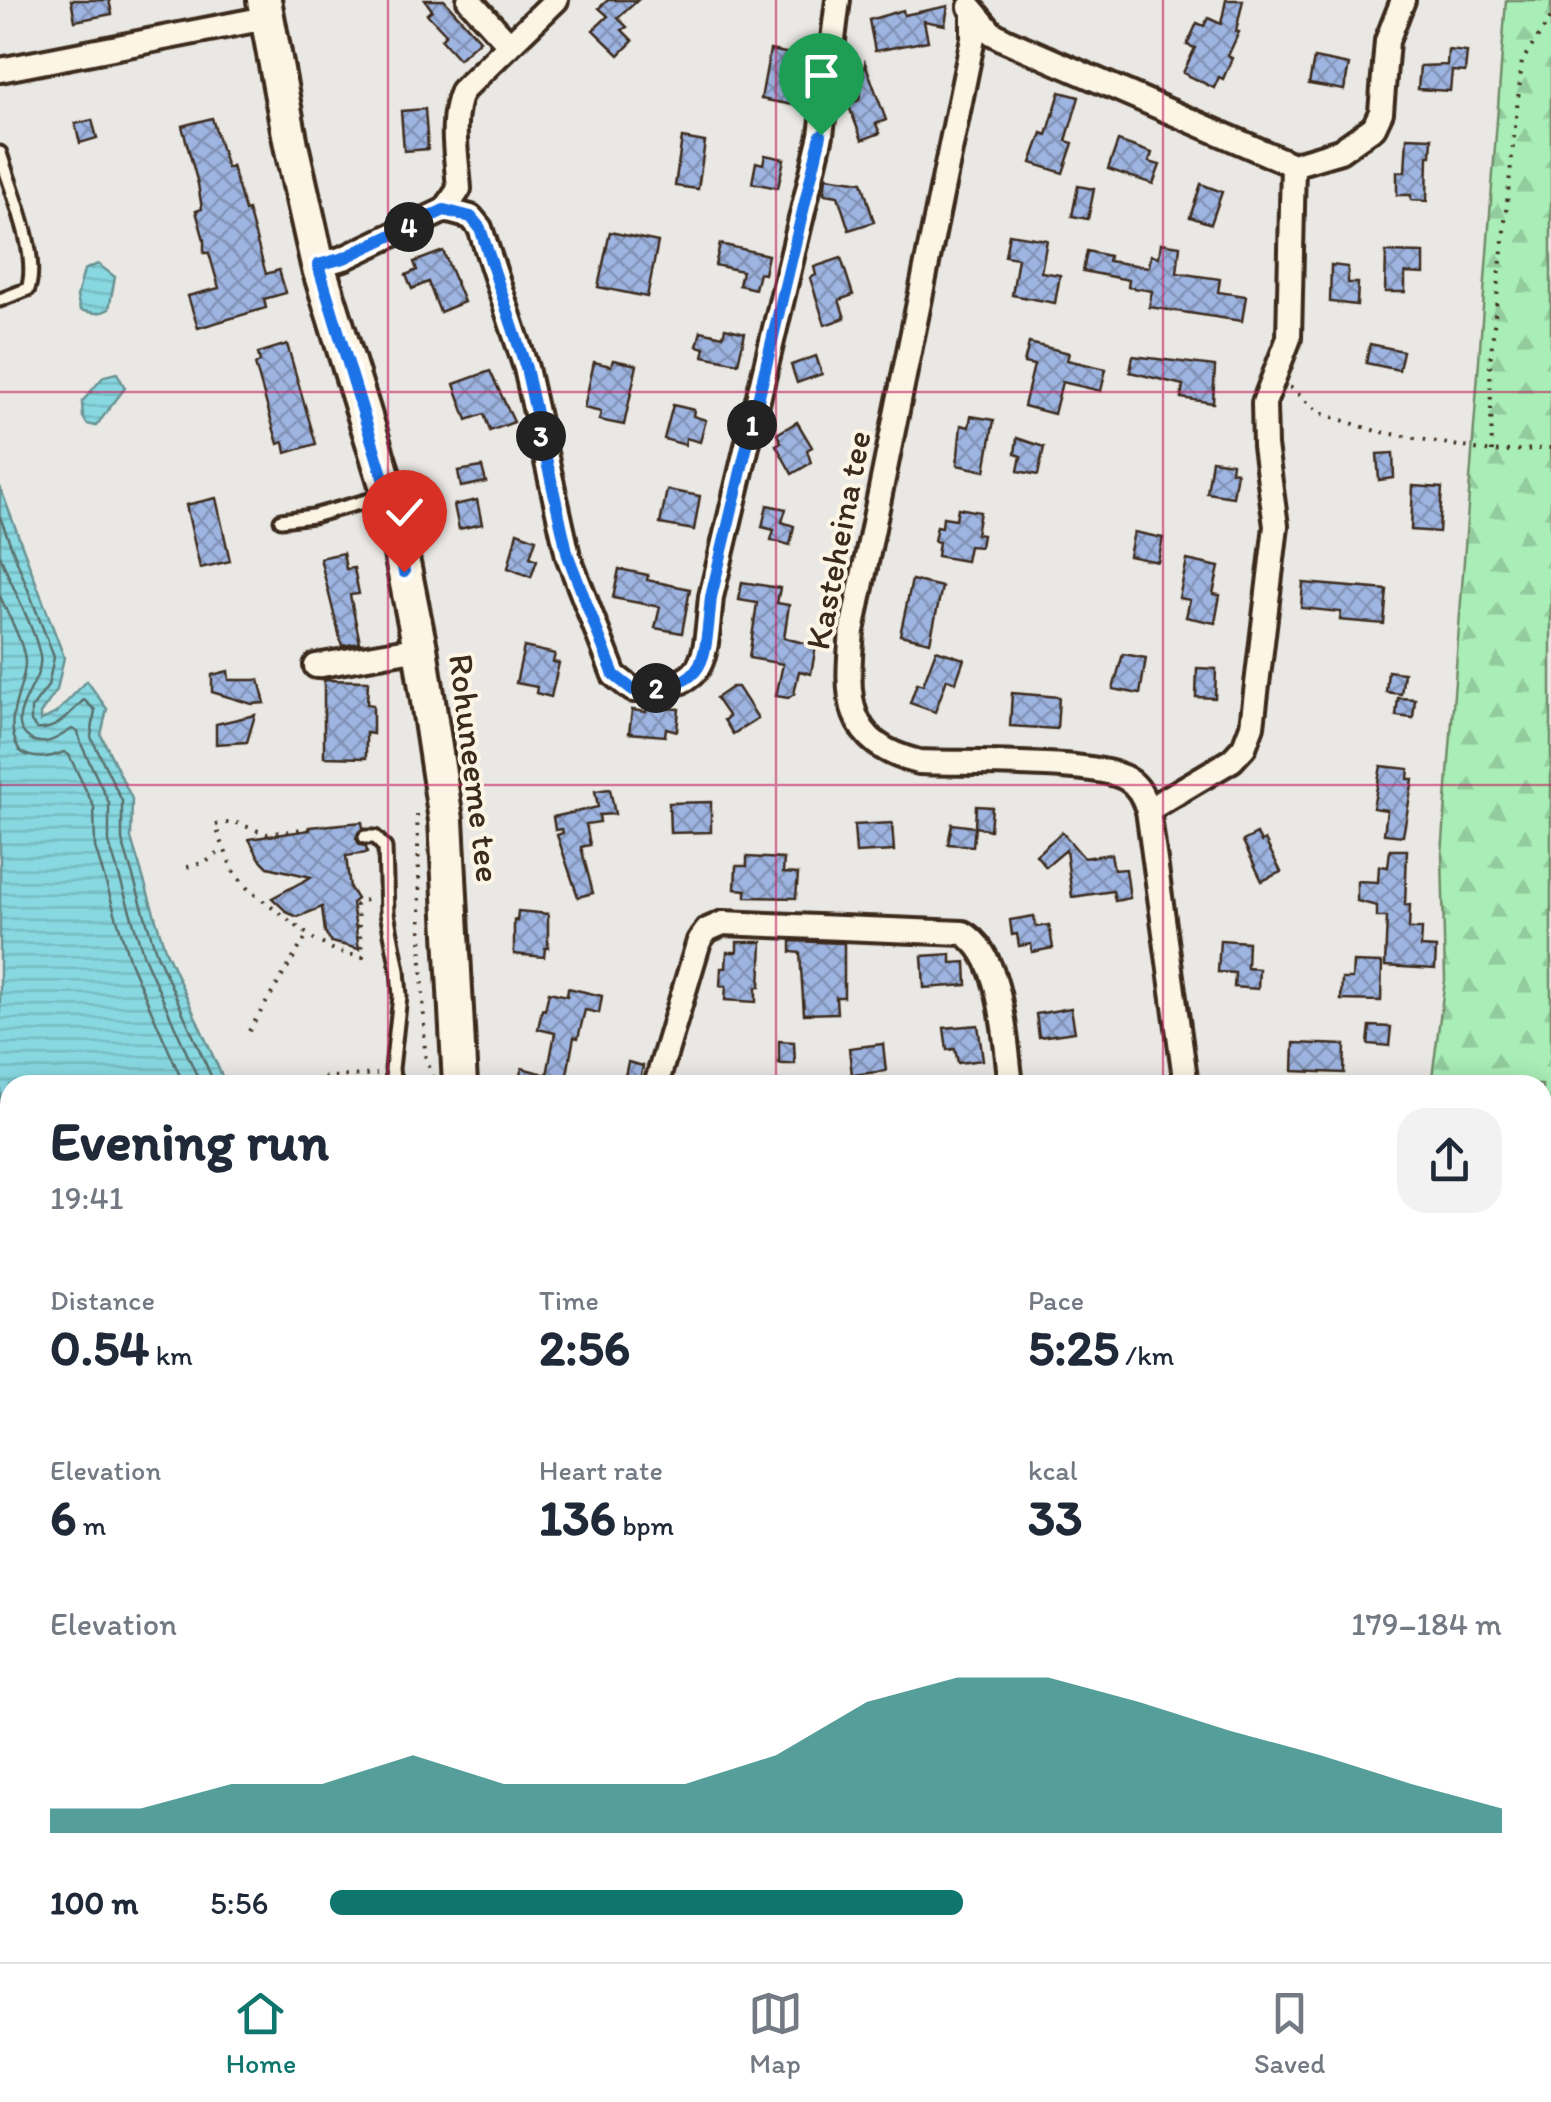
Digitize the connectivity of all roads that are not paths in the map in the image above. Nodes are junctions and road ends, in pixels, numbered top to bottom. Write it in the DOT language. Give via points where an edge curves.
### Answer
graph roads {
  1 [pos="470,0"];
  2 [pos="556,0"];
  3 [pos="838,0"];
  4 [pos="1403,0"];
  5 [pos="970,6"];
  6 [pos="265,9"];
  7 [pos="508,44"];
  8 [pos="0,70"];
  9 [pos="0,152"];
  10 [pos="1293,165"];
  11 [pos="444,210"];
  12 [pos="318,265"];
  13 [pos="0,300"];
  14 [pos="388,494"];
  15 [pos="281,520"];
  16 [pos="420,648"];
  17 [pos="316,666"];
  18 [pos="1148,810"];
  19 [pos="364,837"];
  20 [pos="393,1075"];
  21 [pos="460,1075"];
  22 [pos="659,1075"];
  23 [pos="1009,1075"];
  24 [pos="1185,1075"];
  1 -- 7 [label="street"];
  2 -- 7 [label="street"];
  3 -- 11 [label="street" via="821,135 711,597 706,647 691,678 677,686 633,690 614,675 568,556 526,368 480,228 471,217"];
  4 -- 10 [label="street" via="1387,41 1374,128 1340,151"];
  5 -- 10 [label="street" via="992,34"];
  5 -- 18 [label="street, Kasteheina tee" via="974,38 852,631 848,679 856,723 892,756 919,762 1098,768 1128,779"];
  6 -- 8 [label="street"];
  6 -- 12 [label="street, Rohuneeme tee"];
  7 -- 11 [label="street" via="457,102 460,189"];
  9 -- 13 [label="lane" via="32,276 28,289"];
  10 -- 18 [label="street" via="1289,338 1264,403 1276,526 1252,726 1232,760"];
  11 -- 12 [label="street"];
  12 -- 14 [label="street, Rohuneeme tee"];
  14 -- 15 [label="lane"];
  14 -- 16 [label="street, Rohuneeme tee"];
  16 -- 17 [label="street"];
  16 -- 21 [label="street, Rohuneeme tee" via="446,820"];
  18 -- 24 [label="street"];
  19 -- 20 [label="lane" via="375,837 385,848 388,924 398,970"];
  22 -- 23 [label="street" via="699,941 723,922 963,932 976,940 994,976"];
}
